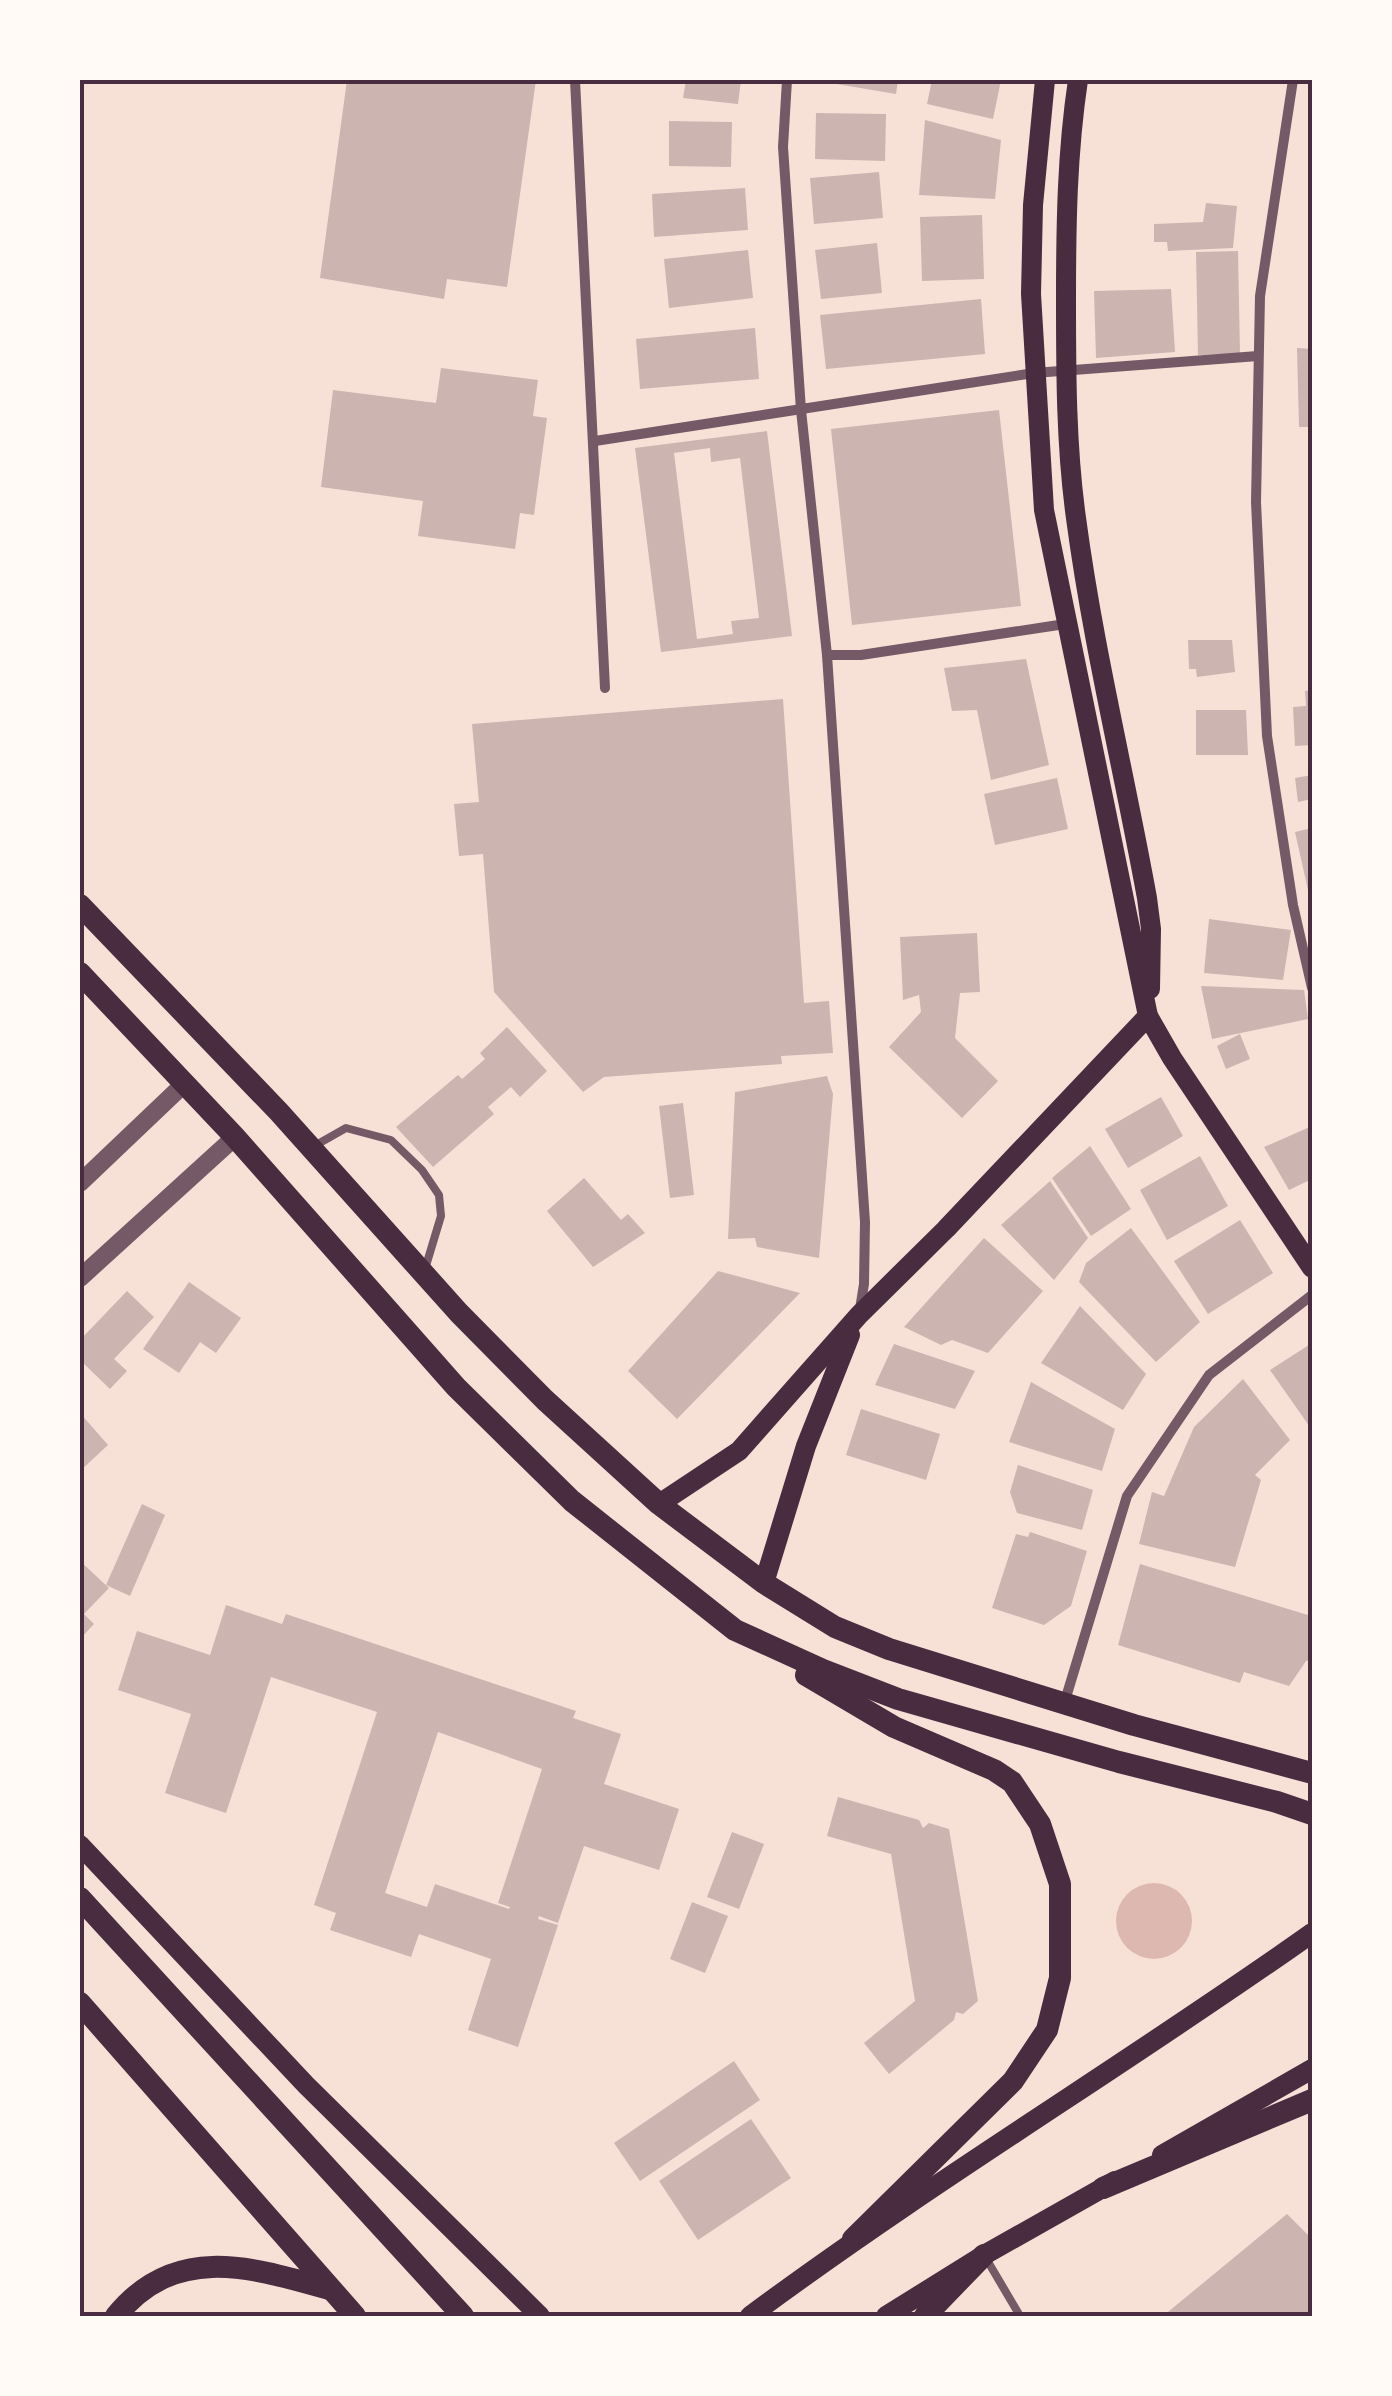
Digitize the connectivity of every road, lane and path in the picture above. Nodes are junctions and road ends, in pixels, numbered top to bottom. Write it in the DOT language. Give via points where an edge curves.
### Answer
graph roads {
  1 [pos="575,80"];
  2 [pos="787,80"];
  3 [pos="1046,80"];
  4 [pos="1078,80"];
  5 [pos="1293,80"];
  6 [pos="1258,356"];
  7 [pos="1066,370"];
  8 [pos="1034,373"];
  9 [pos="801,410"];
  10 [pos="595,442"];
  11 [pos="1065,624"];
  12 [pos="827,656"];
  13 [pos="605,688"];
  14 [pos="80,906"];
  15 [pos="80,974"];
  16 [pos="1312,988"];
  17 [pos="1148,1016"];
  18 [pos="184,1084"];
  19 [pos="235,1137"];
  20 [pos="311,1148"];
  21 [pos="80,1183"];
  22 [pos="1312,1268"];
  23 [pos="423,1273"];
  24 [pos="80,1278"];
  25 [pos="1312,1296"];
  26 [pos="859,1315"];
  27 [pos="659,1504"];
  28 [pos="764,1583"];
  29 [pos="735,1630"];
  30 [pos="1064,1704"];
  31 [pos="1312,1773"];
  32 [pos="1312,1814"];
  33 [pos="80,1845"];
  34 [pos="80,1898"];
  35 [pos="1312,1934"];
  36 [pos="80,2003"];
  37 [pos="1312,2069"];
  38 [pos="1312,2100"];
  39 [pos="1103,2188"];
  40 [pos="854,2239"];
  41 [pos="984,2255"];
  42 [pos="328,2289"];
  43 [pos="116,2316"];
  44 [pos="355,2316"];
  45 [pos="463,2316"];
  46 [pos="540,2316"];
  47 [pos="750,2316"];
  48 [pos="886,2316"];
  49 [pos="925,2316"];
  50 [pos="1020,2316"];
  1 -- 10 [label="street"];
  2 -- 9 [label="street" via="783,147"];
  3 -- 8 [label="main road" via="1033,206"];
  4 -- 7 [label="main road" via="1068,151"];
  5 -- 6 [label="street" via="1260,296"];
  6 -- 7 [label="street"];
  6 -- 16 [label="street" via="1256,502 1267,736"];
  7 -- 8 [label="street"];
  7 -- 17 [label="main road" via="1075,515 1147,898"];
  8 -- 9 [label="street"];
  8 -- 11 [label="main road" via="1044,510"];
  9 -- 10 [label="street"];
  9 -- 12 [label="street"];
  10 -- 13 [label="street"];
  11 -- 12 [label="street"];
  11 -- 17 [label="main road"];
  12 -- 26 [label="street" via="865,1222"];
  14 -- 20 [label="main road"];
  15 -- 18 [label="main road"];
  17 -- 22 [label="main road"];
  17 -- 26 [label="main road"];
  18 -- 19 [label="main road"];
  18 -- 21 [label="street"];
  19 -- 24 [label="street"];
  19 -- 29 [label="main road" via="509,1440 572,1501"];
  20 -- 23 [label="main road"];
  20 -- 23 [label="lane" via="346,1128 391,1140 422,1170 439,1196 441,1216"];
  23 -- 27 [label="main road" via="544,1400"];
  25 -- 30 [label="street" via="1209,1376 1128,1496"];
  26 -- 27 [label="main road" via="739,1451"];
  26 -- 28 [label="main road" via="806,1446"];
  27 -- 28 [label="main road"];
  28 -- 30 [label="main road" via="835,1627 889,1649"];
  29 -- 32 [label="main road" via="898,1698"];
  29 -- 40 [label="main road" via="894,1727 1012,1782 1040,1824 1060,1884 1060,1978 1047,2030 1014,2081"];
  30 -- 31 [label="main road"];
  33 -- 46 [label="main road" via="306,2085"];
  34 -- 45 [label="main road"];
  35 -- 40 [label="main road"];
  36 -- 42 [label="main road"];
  37 -- 39 [label="main road"];
  38 -- 39 [label="main road"];
  39 -- 41 [label="main road"];
  40 -- 47 [label="main road"];
  41 -- 48 [label="main road"];
  41 -- 49 [label="main road"];
  41 -- 50 [label="lane"];
  42 -- 43 [label="main road" via="254,2268 203,2266 156,2279"];
  42 -- 44 [label="main road"];
}
